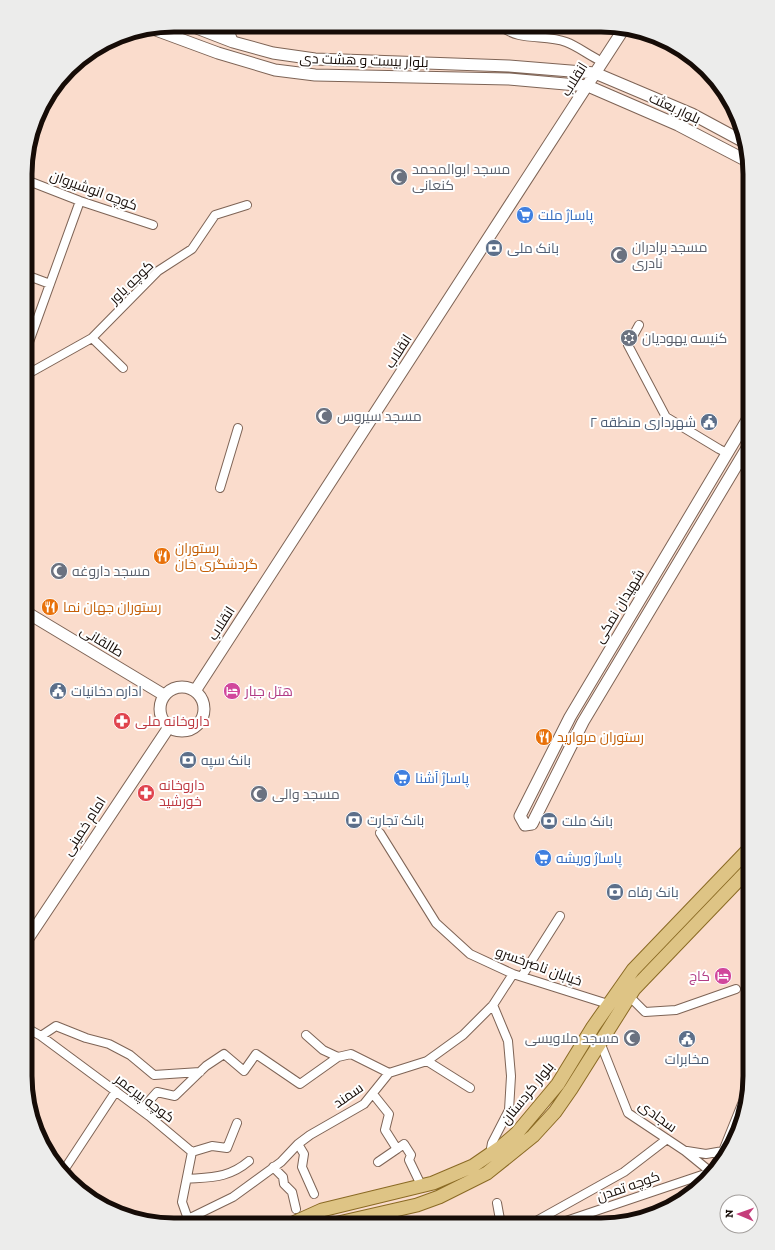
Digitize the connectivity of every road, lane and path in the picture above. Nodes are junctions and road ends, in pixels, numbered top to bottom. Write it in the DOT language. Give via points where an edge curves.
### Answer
graph roads {
  1 [pos="162,32"];
  2 [pos="207,32"];
  3 [pos="229,32"];
  4 [pos="507,32"];
  5 [pos="614,32"];
  6 [pos="620,33"];
  7 [pos="233,42"];
  8 [pos="597,59"];
  9 [pos="393,62"];
  10 [pos="592,73"];
  11 [pos="392,77"];
  12 [pos="584,86"];
  13 [pos="738,139"];
  14 [pos="742,159"];
  15 [pos="32,182"];
  16 [pos="80,201"];
  17 [pos="247,205"];
  18 [pos="152,225"];
  19 [pos="32,277"];
  20 [pos="50,284"];
  21 [pos="639,325"];
  22 [pos="32,334"];
  23 [pos="92,338"];
  24 [pos="122,368"];
  25 [pos="32,372"];
  26 [pos="743,427"];
  27 [pos="238,428"];
  28 [pos="727,453"];
  29 [pos="743,455"];
  30 [pos="741,458"];
  31 [pos="220,488"];
  32 [pos="32,616"];
  33 [pos="192,689"];
  34 [pos="164,696"];
  35 [pos="570,717"];
  36 [pos="584,722"];
  37 [pos="169,726"];
  38 [pos="380,833"];
  39 [pos="743,855"];
  40 [pos="743,875"];
  41 [pos="560,916"];
  42 [pos="32,932"];
  43 [pos="513,974"];
  44 [pos="522,976"];
  45 [pos="736,989"];
  46 [pos="630,996"];
  47 [pos="608,1004"];
  48 [pos="493,1005"];
  49 [pos="32,1031"];
  50 [pos="306,1035"];
  51 [pos="41,1036"];
  52 [pos="600,1042"];
  53 [pos="338,1058"];
  54 [pos="427,1061"];
  55 [pos="200,1072"];
  56 [pos="389,1074"];
  57 [pos="470,1088"];
  58 [pos="116,1092"];
  59 [pos="373,1094"];
  60 [pos="141,1110"];
  61 [pos="736,1118"];
  62 [pos="237,1123"];
  63 [pos="667,1139"];
  64 [pos="727,1141"];
  65 [pos="298,1144"];
  66 [pos="397,1149"];
  67 [pos="685,1151"];
  68 [pos="721,1151"];
  69 [pos="192,1152"];
  70 [pos="490,1154"];
  71 [pos="249,1161"];
  72 [pos="378,1162"];
  73 [pos="65,1168"];
  74 [pos="273,1168"];
  75 [pos="708,1170"];
  76 [pos="700,1177"];
  77 [pos="187,1179"];
  78 [pos="422,1186"];
  79 [pos="314,1194"];
  80 [pos="497,1203"];
  81 [pos="296,1209"];
  82 [pos="185,1218"];
  83 [pos="191,1218"];
  84 [pos="304,1218"];
  85 [pos="360,1218"];
  86 [pos="500,1218"];
  87 [pos="542,1218"];
  88 [pos="575,1218"];
  1 -- 11 [label="main road, بلوار بیست و هشت دی" via="275,70 315,75"];
  2 -- 7 [label="main road, بلوار بیست و هشت دی"];
  3 -- 7 [label="street"];
  4 -- 8 [label="street" via="566,42"];
  5 -- 8 [label="main road, انقلاب"];
  6 -- 10 [label="main road, انقلاب"];
  7 -- 9 [label="main road, بلوار بیست و هشت دی" via="273,53 315,59"];
  8 -- 10 [label="main road, انقلاب"];
  9 -- 10 [label="main road, بلوار بیست و هشت دی" via="509,66"];
  9 -- 11 [label="main road"];
  10 -- 12 [label="main road, انقلاب"];
  10 -- 13 [label="main road, بلوار بعثت" via="686,111"];
  11 -- 12 [label="main road, بلوار بیست و هشت دی" via="509,79"];
  12 -- 14 [label="main road, بلوار بعثت" via="678,125"];
  12 -- 33 [label="main road, انقلاب"];
  15 -- 16 [label="street, کوچه انوشیروان"];
  16 -- 18 [label="street, کوچه انوشیروان"];
  16 -- 20 [label="street"];
  17 -- 23 [label="street, کوچه یاور" via="215,215 192,249 158,271"];
  19 -- 20 [label="street"];
  20 -- 22 [label="street"];
  21 -- 28 [label="street" via="628,345 666,417"];
  23 -- 24 [label="street"];
  23 -- 25 [label="street, کوچه یاور"];
  26 -- 28 [label="main road, شهیدان نمکی"];
  27 -- 31 [label="street"];
  28 -- 30 [label="main road"];
  28 -- 35 [label="main road, شهیدان نمکی"];
  29 -- 30 [label="main road, شهیدان نمکی"];
  30 -- 36 [label="main road, شهیدان نمکی"];
  32 -- 34 [label="main road, طالقانی"];
  33 -- 34 [label="main road" via="175,688"];
  33 -- 37 [label="main road" via="203,700 204,712 199,723 194,728 182,731"];
  34 -- 37 [label="main road" via="160,708 161,715"];
  35 -- 36 [label="main road"];
  35 -- 36 [label="main road, شهیدان نمکی" via="520,816 525,825 532,824"];
  37 -- 42 [label="main road, امام خمینی"];
  38 -- 43 [label="street, خیابان ناصرخسرو" via="436,923 470,954"];
  39 -- 47 [label="main road, بلوار کردستان" via="633,970"];
  40 -- 46 [label="main road"];
  41 -- 44 [label="street"];
  43 -- 44 [label="street, خیابان ناصرخسرو"];
  43 -- 48 [label="street"];
  44 -- 47 [label="street, خیابان ناصرخسرو"];
  45 -- 46 [label="street" via="676,1010 645,1012"];
  46 -- 52 [label="main road"];
  47 -- 70 [label="main road, بلوار کردستان" via="550,1095 517,1133"];
  48 -- 54 [label="street" via="463,1035"];
  48 -- 70 [label="street" via="508,1041 510,1076 509,1110 492,1142"];
  49 -- 51 [label="street, کوچه پیرعمر"];
  50 -- 53 [label="street" via="323,1050"];
  51 -- 55 [label="street" via="56,1026 109,1044 130,1055 154,1075"];
  51 -- 58 [label="street, کوچه پیرعمر"];
  52 -- 63 [label="street, سجادی" via="628,1113"];
  52 -- 85 [label="main road" via="555,1112 533,1136 487,1173 439,1197"];
  53 -- 55 [label="street" via="300,1084 256,1054 244,1070 224,1054"];
  53 -- 56 [label="street" via="351,1054"];
  54 -- 56 [label="street"];
  54 -- 57 [label="street"];
  55 -- 60 [label="street" via="175,1096 157,1092"];
  56 -- 59 [label="street, سمند"];
  58 -- 60 [label="street, کوچه پیرعمر"];
  58 -- 73 [label="street"];
  59 -- 65 [label="street, سمند" via="364,1104"];
  59 -- 66 [label="street" via="389,1114 385,1130"];
  60 -- 69 [label="street, کوچه پیرعمر"];
  61 -- 64 [label="street"];
  62 -- 69 [label="street" via="227,1148 212,1146"];
  63 -- 67 [label="street, سجادی"];
  63 -- 87 [label="street, کوچه تمدن" via="624,1172"];
  65 -- 74 [label="street, سمند"];
  65 -- 79 [label="street" via="304,1154 302,1168"];
  66 -- 72 [label="street"];
  66 -- 78 [label="street" via="404,1144 411,1154 409,1160"];
  67 -- 68 [label="street" via="706,1154"];
  67 -- 75 [label="street, سجادی"];
  69 -- 77 [label="street"];
  70 -- 78 [label="main road, بلوار کردستان" via="473,1166"];
  71 -- 77 [label="street" via="228,1175"];
  74 -- 81 [label="street" via="283,1177 284,1184 292,1192"];
  74 -- 83 [label="street, سمند" via="233,1197"];
  76 -- 88 [label="street, کوچه تمدن"];
  77 -- 82 [label="street" via="182,1202"];
  78 -- 84 [label="main road, بلوار کردستان" via="322,1210"];
  80 -- 86 [label="street"];
}
